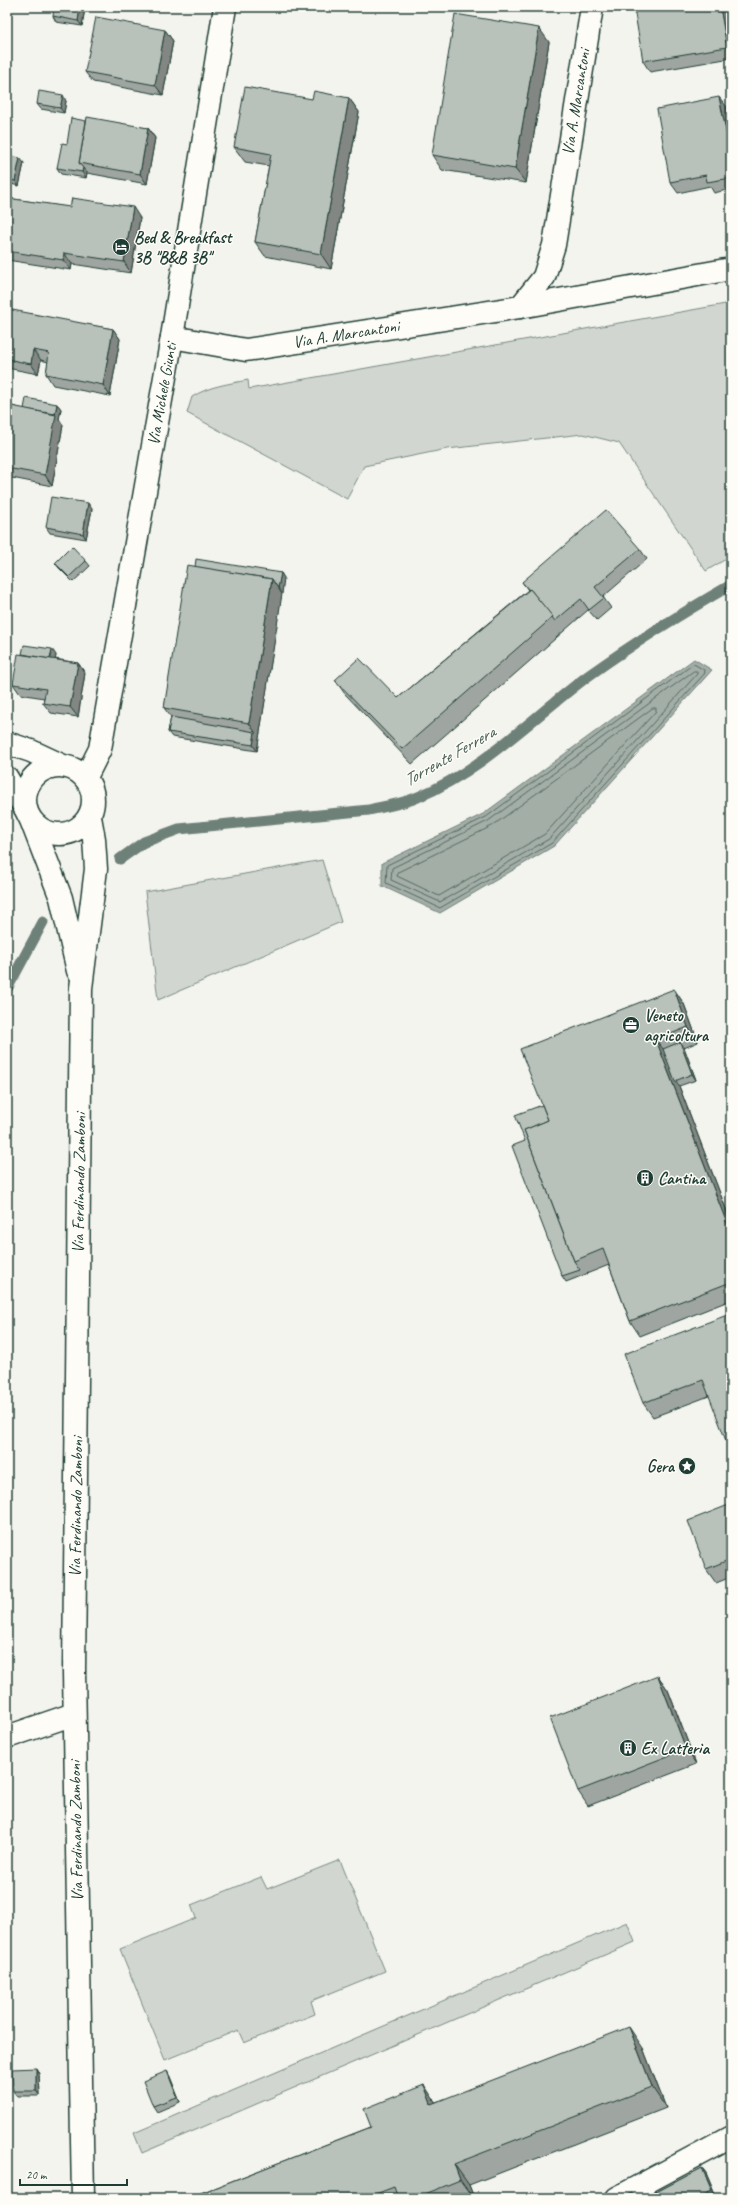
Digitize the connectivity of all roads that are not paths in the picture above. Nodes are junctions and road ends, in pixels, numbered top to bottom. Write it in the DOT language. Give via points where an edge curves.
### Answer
graph roads {
  1 [pos="225,7"];
  2 [pos="592,7"];
  3 [pos="731,269"];
  4 [pos="520,307"];
  5 [pos="172,337"];
  6 [pos="7,743"];
  7 [pos="61,765"];
  8 [pos="86,777"];
  9 [pos="7,778"];
  10 [pos="29,816"];
  11 [pos="90,817"];
  12 [pos="81,988"];
  13 [pos="74,1714"];
  14 [pos="7,1737"];
  15 [pos="731,2137"];
  16 [pos="83,2198"];
  17 [pos="617,2198"];
  1 -- 5 [label="street, Via Michele Giunti"];
  2 -- 4 [label="street, Via A. Marcantoni" via="554,245 544,277"];
  3 -- 4 [label="street, Via A. Marcantoni"];
  4 -- 5 [label="street, Via A. Marcantoni" via="246,350"];
  5 -- 8 [label="street, Via Michele Giunti" via="100,749"];
  6 -- 7 [label="street" via="32,751"];
  7 -- 8 [label="street" via="79,771"];
  7 -- 10 [label="street" via="50,766 32,779 26,789 25,800"];
  8 -- 11 [label="street, Via Ferdinando Zamboni" via="94,797"];
  9 -- 10 [label="street"];
  10 -- 11 [label="street" via="46,832 66,834 84,825"];
  10 -- 12 [label="street" via="61,898"];
  11 -- 12 [label="street, Via Ferdinando Zamboni" via="96,869"];
  12 -- 13 [label="street, Via Ferdinando Zamboni"];
  13 -- 14 [label="street"];
  13 -- 16 [label="street, Via Ferdinando Zamboni"];
  15 -- 17 [label="street"];
}
